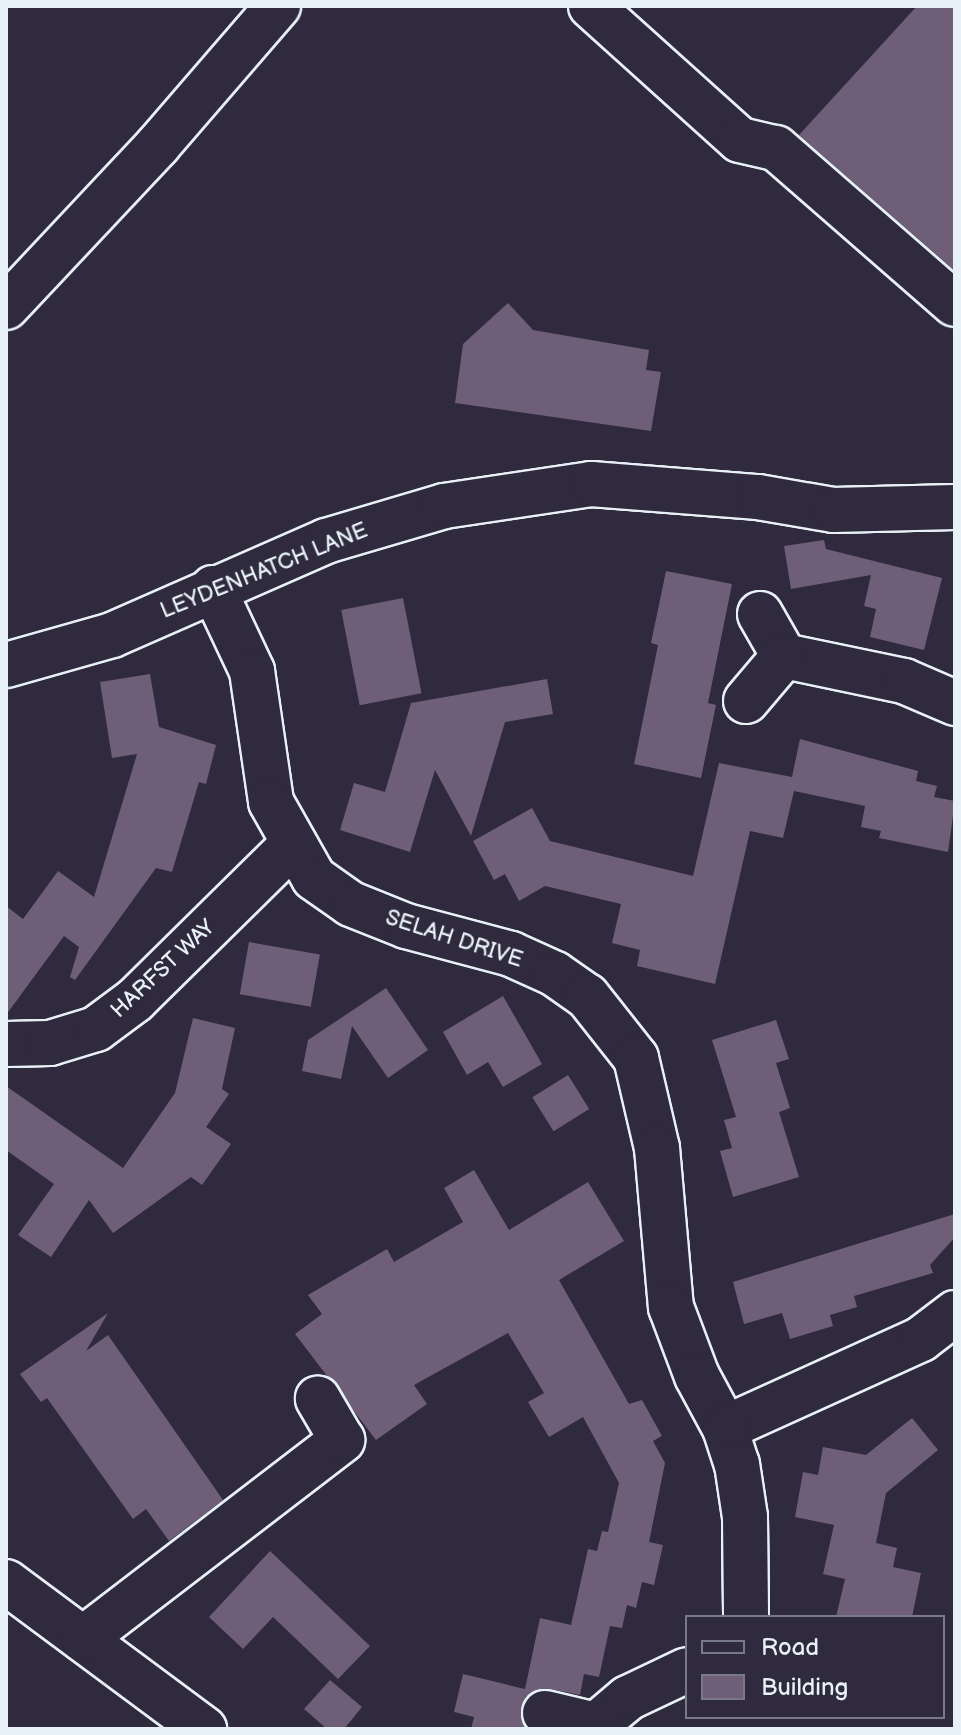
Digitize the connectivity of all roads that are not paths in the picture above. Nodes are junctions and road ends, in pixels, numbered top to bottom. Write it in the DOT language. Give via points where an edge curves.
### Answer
graph roads {
  1 [pos="278,6"];
  2 [pos="591,6"];
  3 [pos="955,304"];
  4 [pos="6,307"];
  5 [pos="955,507"];
  6 [pos="213,588"];
  7 [pos="760,614"];
  8 [pos="784,656"];
  9 [pos="6,665"];
  10 [pos="746,701"];
  11 [pos="955,703"];
  12 [pos="294,843"];
  13 [pos="6,1044"];
  14 [pos="955,1313"];
  15 [pos="318,1399"];
  16 [pos="725,1428"];
  17 [pos="6,1582"];
  18 [pos="746,1615"];
  19 [pos="83,1639"];
  20 [pos="685,1671"];
  21 [pos="545,1713"];
  22 [pos="204,1729"];
  1 -- 4 [label="street"];
  2 -- 3 [label="street" via="740,140 776,148"];
  5 -- 6 [label="street, LEYDENHATCH LANE" via="833,510 758,497 591,484 444,506 326,541"];
  6 -- 9 [label="street, LEYDENHATCH LANE" via="112,635"];
  6 -- 12 [label="street, SELAH DRIVE" via="252,671 271,802"];
  7 -- 8 [label="street"];
  8 -- 10 [label="street"];
  8 -- 11 [label="street" via="904,681"];
  12 -- 13 [label="street, HARFST WAY" via="135,1000 96,1029 50,1043"];
  12 -- 16 [label="street, SELAH DRIVE" via="314,878 351,904 406,926 511,954 555,974 587,996 636,1058 649,1096 671,1307 697,1376"];
  14 -- 16 [label="street" via="921,1339"];
  15 -- 19 [label="street" via="342,1440"];
  16 -- 18 [label="street, SELAH DRIVE" via="745,1517"];
  17 -- 19 [label="street"];
  19 -- 22 [label="street"];
  20 -- 21 [label="street" via="628,1698 596,1725"];
}
